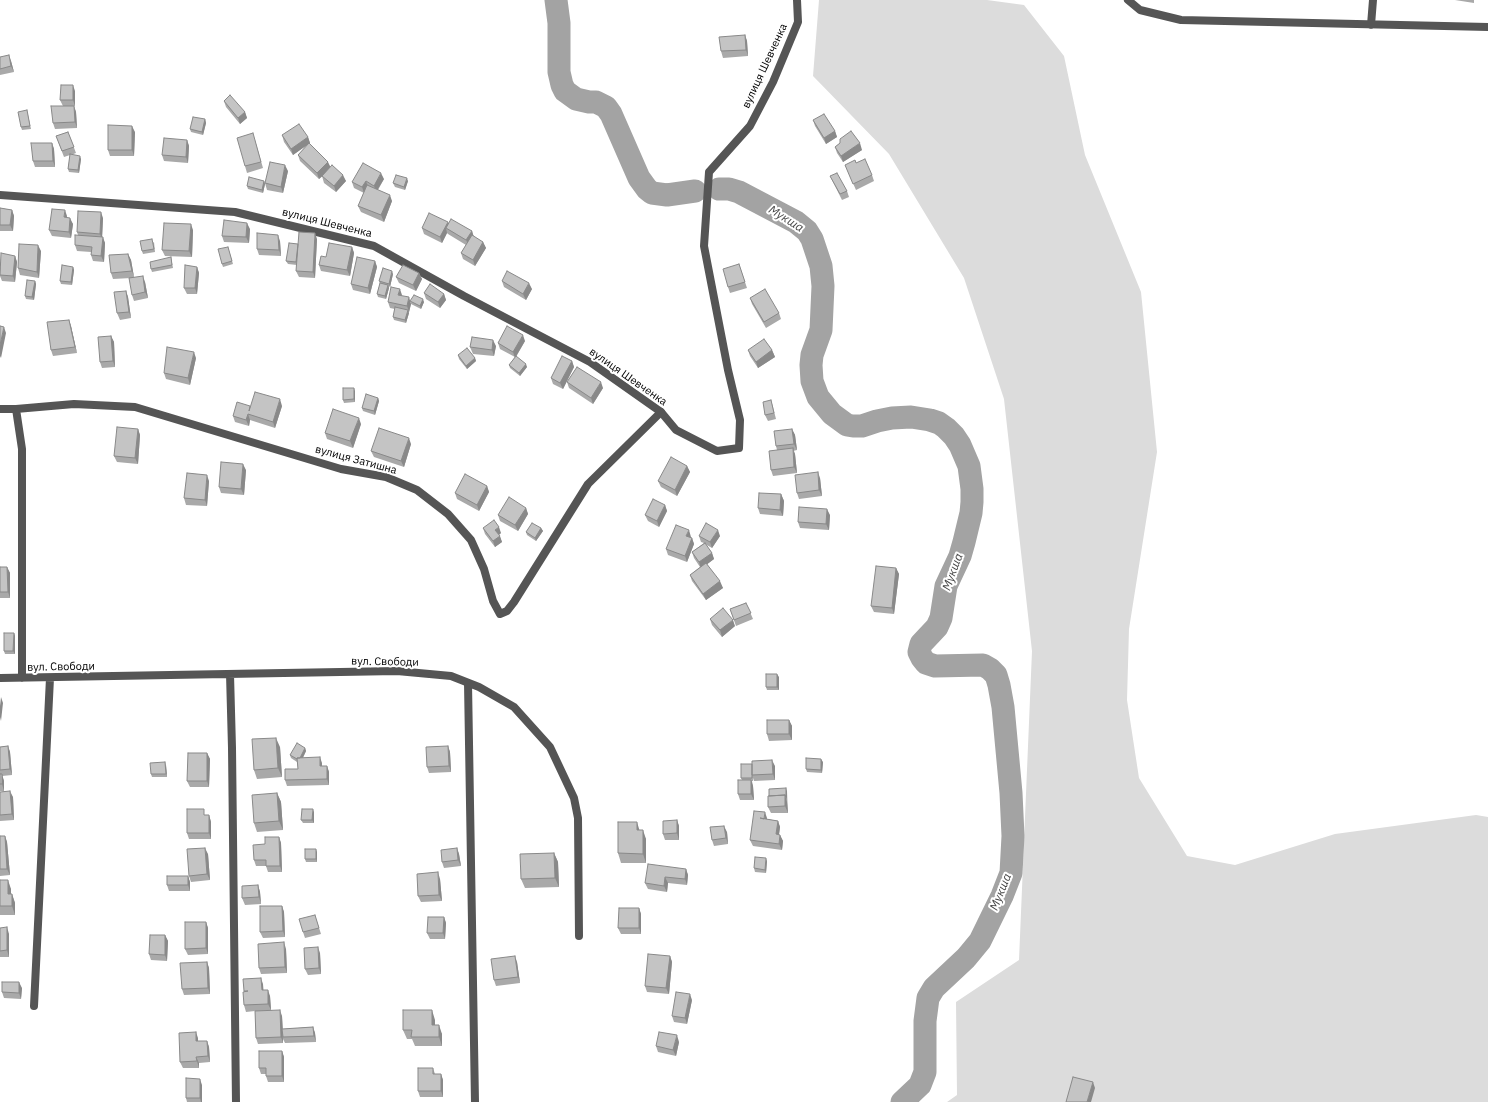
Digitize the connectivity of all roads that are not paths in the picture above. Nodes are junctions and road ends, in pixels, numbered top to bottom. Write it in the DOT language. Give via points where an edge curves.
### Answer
graph roads {
  1 [pos="797,0"];
  2 [pos="1128,0"];
  3 [pos="1373,0"];
  4 [pos="1371,25"];
  5 [pos="1488,27"];
  6 [pos="0,195"];
  7 [pos="0,408"];
  8 [pos="16,409"];
  9 [pos="661,412"];
  10 [pos="230,674"];
  11 [pos="0,678"];
  12 [pos="22,678"];
  13 [pos="50,678"];
  14 [pos="468,683"];
  15 [pos="579,936"];
  16 [pos="34,1006"];
  17 [pos="236,1102"];
  18 [pos="475,1102"];
  1 -- 9 [label="street, вулиця Шевченка" via="798,22 773,82 750,126 708,172 704,246 740,420 739,448 717,451 676,430"];
  2 -- 4 [label="street" via="1140,10 1181,20"];
  3 -- 4 [label="street"];
  4 -- 5 [label="street"];
  6 -- 9 [label="street, вулиця Шевченка" via="235,212 374,246 590,362"];
  7 -- 8 [label="street, вулиця Затишна"];
  8 -- 9 [label="street, вулиця Затишна" via="74,404 135,407 341,468 386,477 417,490 448,514 471,540 500,614 507,612 514,602 588,484"];
  8 -- 12 [label="street" via="22,449"];
  10 -- 13 [label="street, вул. Свободи"];
  10 -- 14 [label="street, вул. Свободи" via="397,671 451,676"];
  10 -- 17 [label="street"];
  11 -- 12 [label="street, вул. Свободи"];
  12 -- 13 [label="street, вул. Свободи"];
  13 -- 16 [label="street"];
  14 -- 15 [label="street, вул. Свободи" via="514,707 550,747 574,798 578,818"];
  14 -- 18 [label="street"];
}
